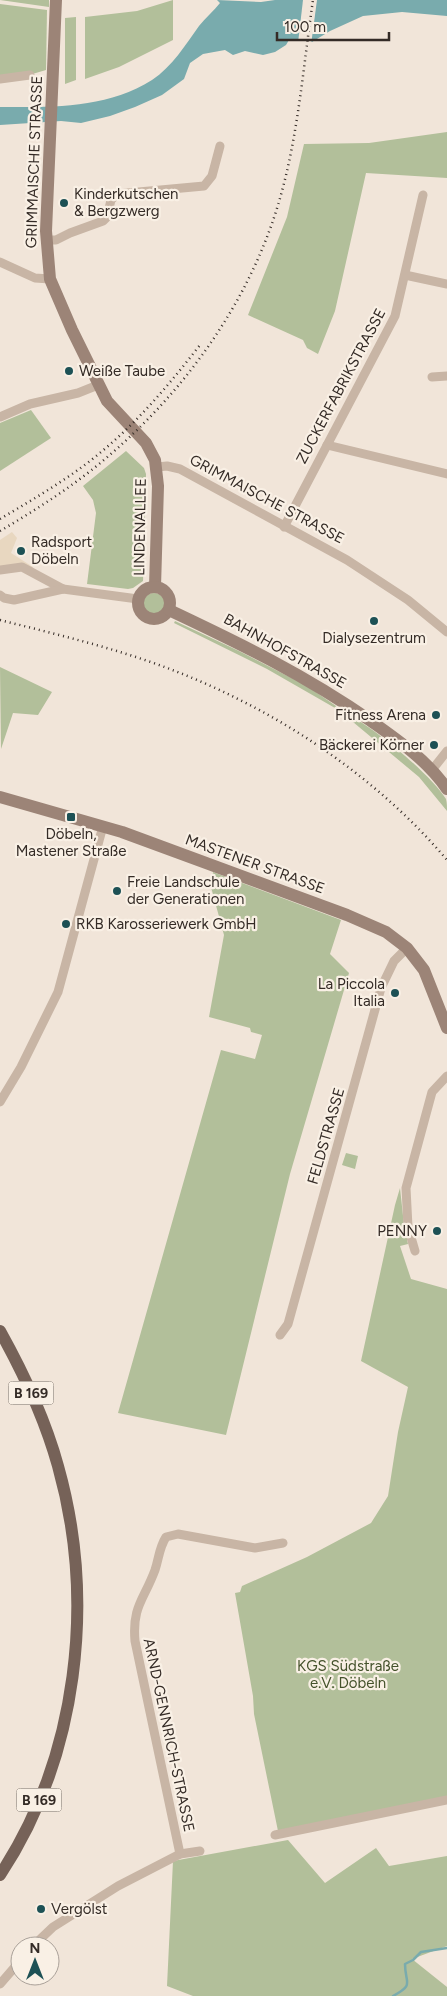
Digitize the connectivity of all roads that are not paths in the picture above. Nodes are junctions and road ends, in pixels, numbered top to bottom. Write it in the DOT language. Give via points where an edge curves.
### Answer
graph roads {
  1 [pos="56,0"];
  2 [pos="30,75"];
  3 [pos="0,79"];
  4 [pos="220,146"];
  5 [pos="423,194"];
  6 [pos="46,240"];
  7 [pos="0,262"];
  8 [pos="405,275"];
  9 [pos="50,279"];
  10 [pos="447,284"];
  11 [pos="447,376"];
  12 [pos="432,377"];
  13 [pos="98,386"];
  14 [pos="0,417"];
  15 [pos="327,445"];
  16 [pos="157,468"];
  17 [pos="447,474"];
  18 [pos="284,527"];
  19 [pos="0,570"];
  20 [pos="155,587"];
  21 [pos="58,590"];
  22 [pos="0,595"];
  23 [pos="138,599"];
  24 [pos="169,610"];
  25 [pos="447,632"];
  26 [pos="447,751"];
  27 [pos="432,770"];
  28 [pos="447,789"];
  29 [pos="0,797"];
  30 [pos="103,826"];
  31 [pos="407,948"];
  32 [pos="447,1028"];
  33 [pos="447,1076"];
  34 [pos="0,1102"];
  35 [pos="415,1251"];
  36 [pos="0,1331"];
  37 [pos="280,1335"];
  38 [pos="283,1543"];
  39 [pos="447,1800"];
  40 [pos="275,1835"];
  41 [pos="200,1850"];
  42 [pos="180,1854"];
  43 [pos="0,1875"];
  44 [pos="44,1936"];
  45 [pos="10,1972"];
  46 [pos="0,1984"];
  1 -- 6 [label="main road, GRIMMAISCHE STRASSE"];
  2 -- 3 [label="street"];
  4 -- 6 [label="street" via="212,176 204,186 117,194 111,200 103,221 56,240"];
  5 -- 8 [label="street, ZUCKERFABRIKSTRASSE"];
  6 -- 9 [label="main road, GRIMMAISCHE STRASSE"];
  7 -- 9 [label="street" via="35,278"];
  8 -- 10 [label="street"];
  8 -- 15 [label="street, ZUCKERFABRIKSTRASSE" via="395,316"];
  9 -- 13 [label="main road, GRIMMAISCHE STRASSE"];
  11 -- 12 [label="street"];
  13 -- 14 [label="street" via="30,404"];
  13 -- 16 [label="main road, GRIMMAISCHE STRASSE" via="114,410 146,443"];
  15 -- 17 [label="street"];
  15 -- 18 [label="street, ZUCKERFABRIKSTRASSE"];
  16 -- 18 [label="street, GRIMMAISCHE STRASSE" via="180,469"];
  16 -- 20 [label="main road, LINDENALLEE"];
  18 -- 25 [label="street, GRIMMAISCHE STRASSE" via="347,560 408,600"];
  19 -- 21 [label="street" via="22,567"];
  20 -- 23 [label="main road" via="146,588"];
  20 -- 24 [label="main road" via="169,596"];
  21 -- 22 [label="street" via="14,600"];
  21 -- 23 [label="street"];
  23 -- 24 [label="main road" via="140,612 148,618 159,618"];
  24 -- 27 [label="main road, BAHNHOFSTRASSE" via="241,643 305,678 398,740"];
  26 -- 27 [label="street"];
  27 -- 28 [label="main road, BAHNHOFSTRASSE"];
  29 -- 30 [label="main road, MASTENER STRASSE"];
  30 -- 31 [label="main road, MASTENER STRASSE" via="347,915 386,932"];
  30 -- 34 [label="street" via="58,992"];
  31 -- 32 [label="main road, MASTENER STRASSE" via="430,981"];
  31 -- 37 [label="street, FELDSTRASSE" via="394,961 382,988 288,1324"];
  33 -- 35 [label="street" via="432,1092 406,1188 408,1227"];
  36 -- 43 [label="main road, B 169" via="32,1394 58,1466 74,1549 78,1608 69,1695 53,1762 29,1822"];
  38 -- 42 [label="street, ARND-GENNRICH-STRASSE" via="255,1548 178,1534 166,1537 139,1603 134,1622 135,1641"];
  39 -- 40 [label="street"];
  41 -- 42 [label="street"];
  42 -- 44 [label="street" via="118,1886"];
  45 -- 46 [label="street"];
}
